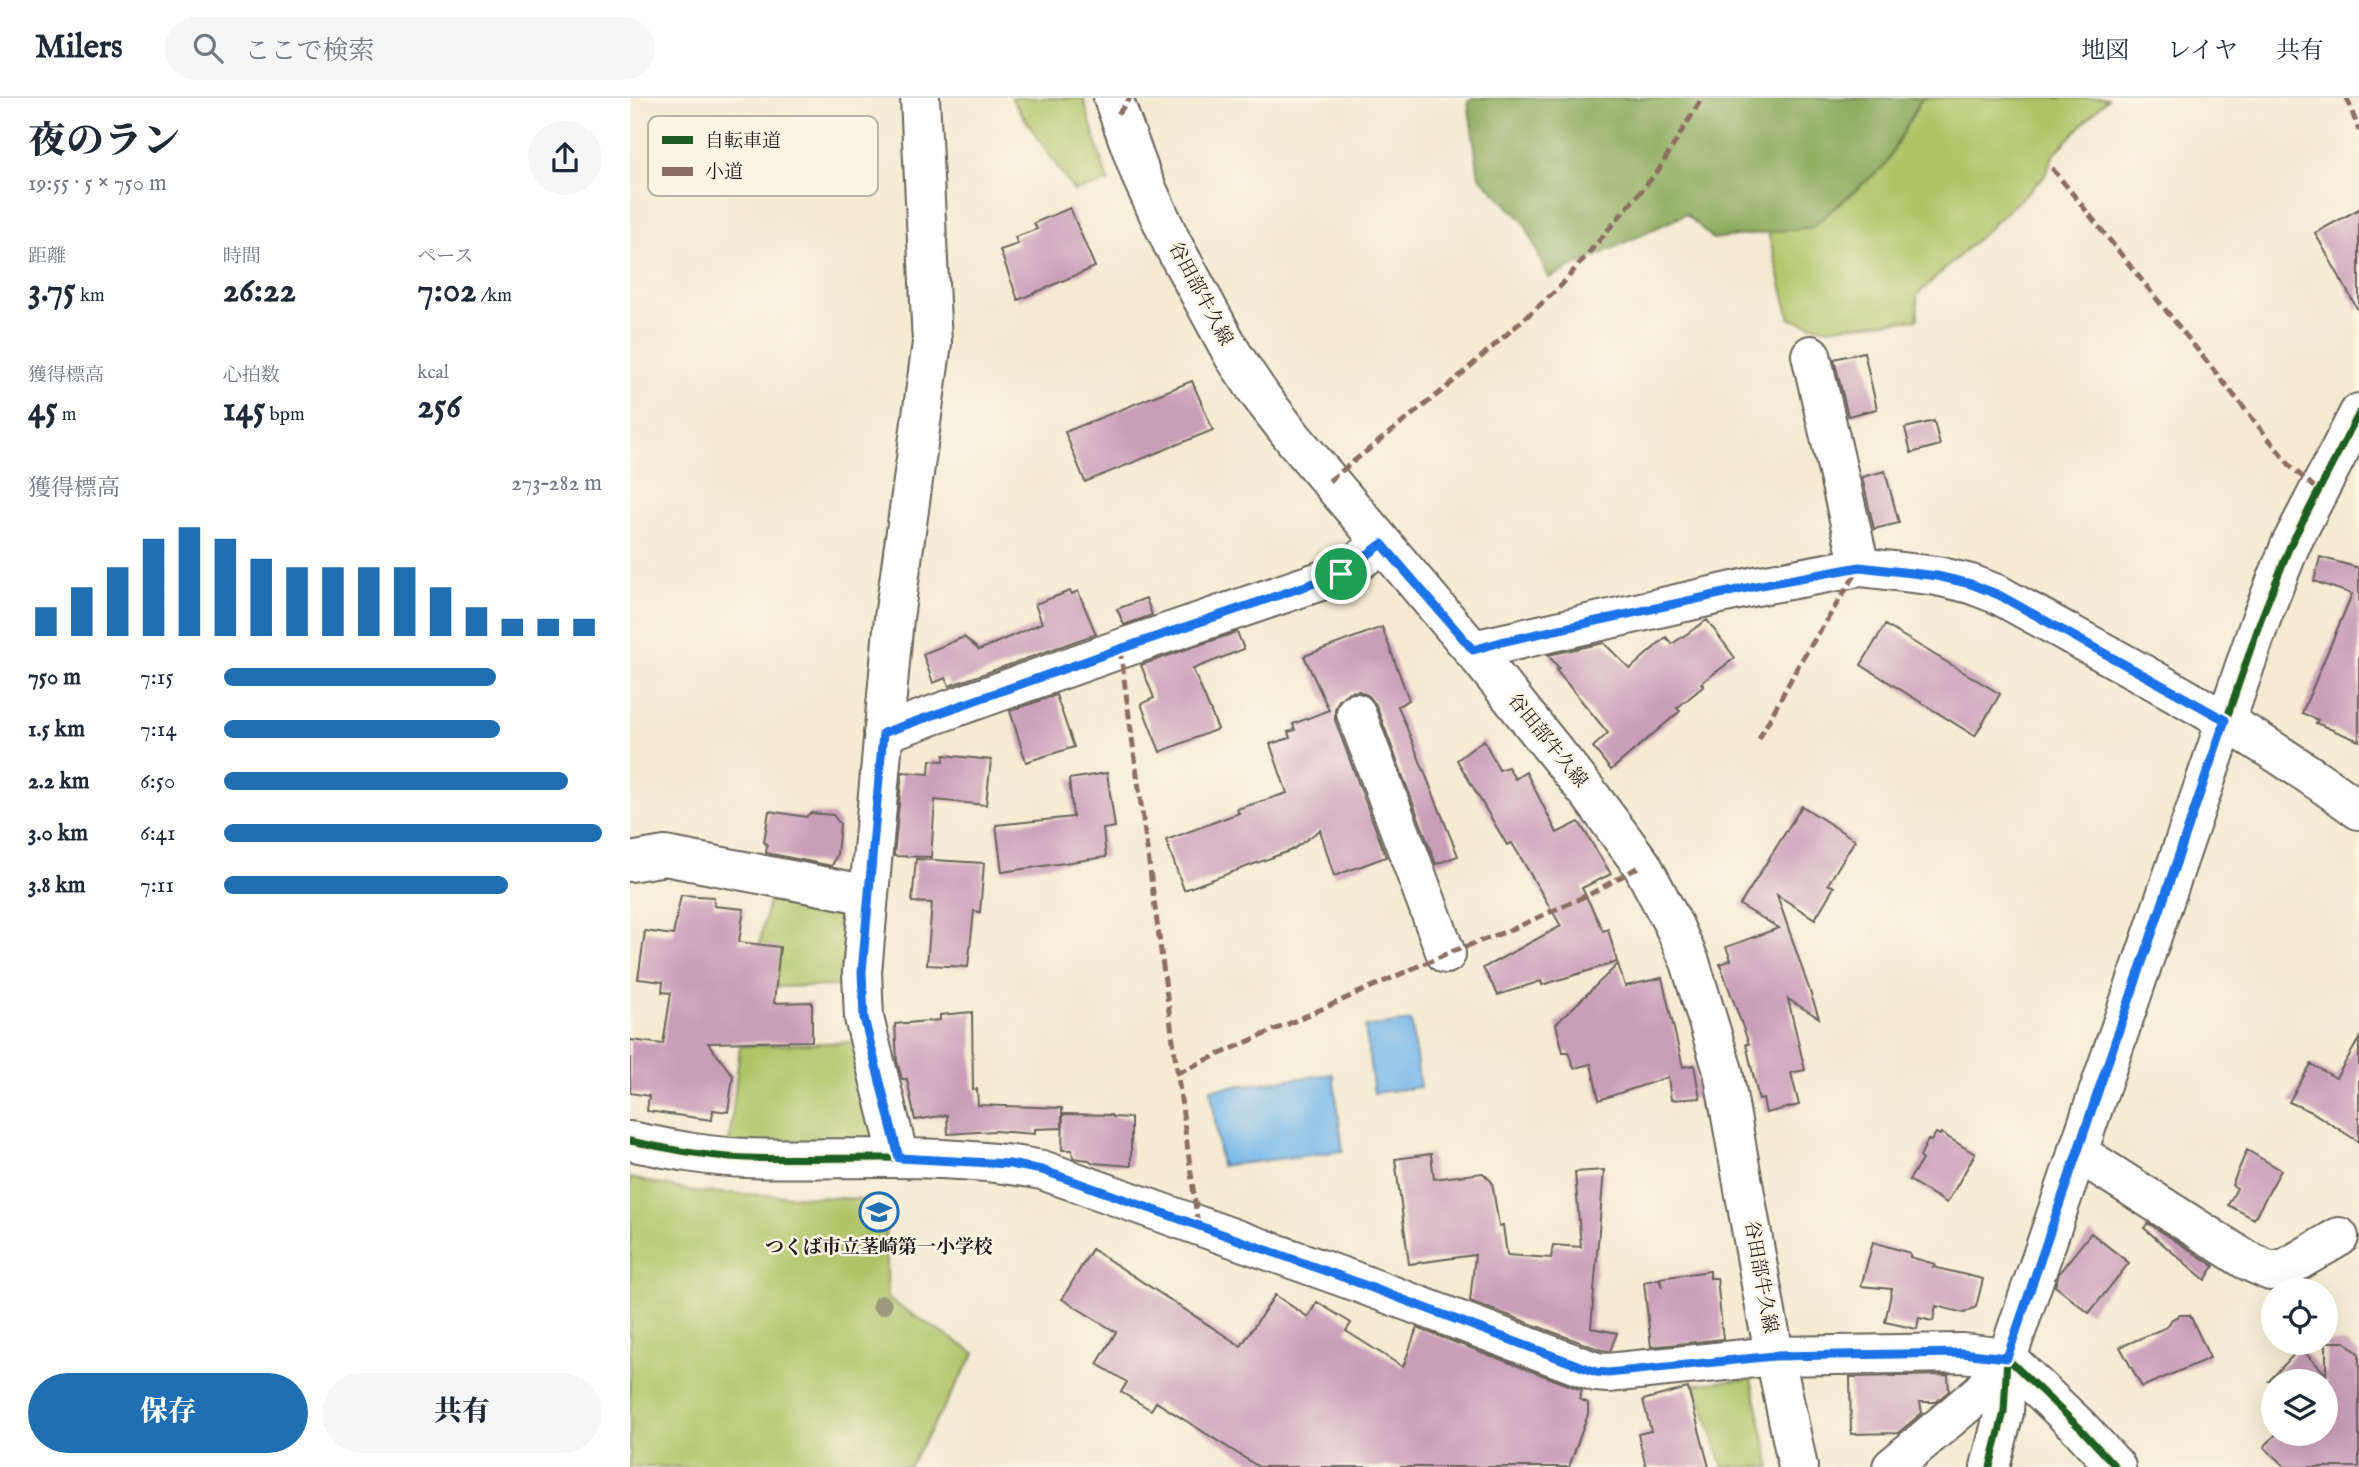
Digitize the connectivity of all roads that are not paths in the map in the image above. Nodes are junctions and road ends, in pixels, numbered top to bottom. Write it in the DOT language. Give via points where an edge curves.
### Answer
graph roads {
  1 [pos="920,98"];
  2 [pos="1112,98"];
  3 [pos="1811,355"];
  4 [pos="2359,413"];
  5 [pos="1382,544"];
  6 [pos="1860,567"];
  7 [pos="1473,650"];
  8 [pos="1356,713"];
  9 [pos="2225,720"];
  10 [pos="883,733"];
  11 [pos="2359,810"];
  12 [pos="630,862"];
  13 [pos="869,895"];
  14 [pos="1447,954"];
  15 [pos="630,1141"];
  16 [pos="2077,1152"];
  17 [pos="899,1158"];
  18 [pos="2339,1237"];
  19 [pos="1774,1356"];
  20 [pos="2007,1358"];
  21 [pos="1798,1467"];
  22 [pos="1892,1467"];
  23 [pos="1990,1467"];
  24 [pos="2116,1467"];
  1 -- 10 [label="street" via="932,343"];
  2 -- 5 [label="street, 谷田部牛久線" via="1172,243 1233,355 1294,439"];
  3 -- 6 [label="street"];
  4 -- 9 [label="street" via="2290,546"];
  5 -- 7 [label="street, 谷田部牛久線"];
  5 -- 10 [label="street" via="1341,574"];
  6 -- 7 [label="street"];
  6 -- 9 [label="street" via="1937,576 1999,595"];
  7 -- 19 [label="street, 谷田部牛久線" via="1642,864 1690,962 1723,1071"];
  8 -- 14 [label="street"];
  9 -- 11 [label="street"];
  9 -- 16 [label="street"];
  10 -- 13 [label="street"];
  12 -- 13 [label="street" via="665,856"];
  13 -- 17 [label="street" via="862,972 864,1018"];
  15 -- 17 [label="street" via="684,1153 745,1158"];
  16 -- 18 [label="street" via="2270,1271 2286,1268"];
  16 -- 20 [label="street"];
  17 -- 19 [label="street" via="1042,1170 1596,1372"];
  19 -- 20 [label="street" via="1962,1353"];
  19 -- 21 [label="street, 谷田部牛久線"];
  20 -- 22 [label="street" via="1982,1391"];
  20 -- 23 [label="street" via="2004,1412"];
  20 -- 24 [label="street"];
}
